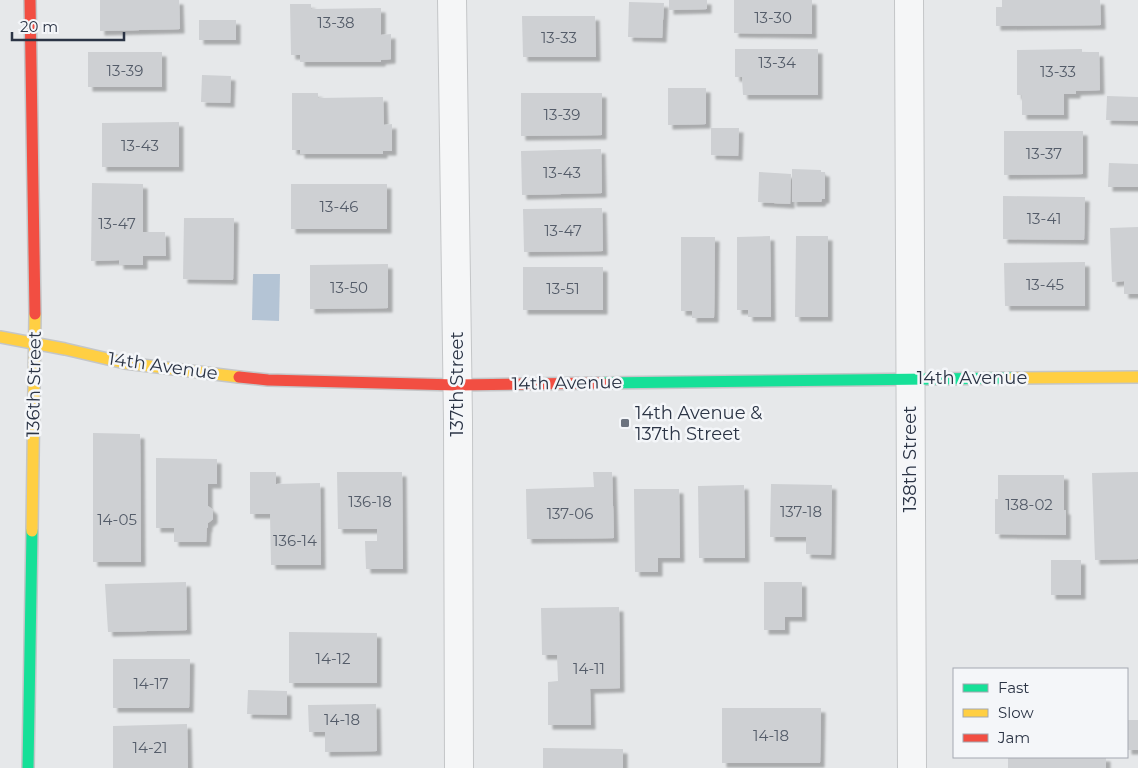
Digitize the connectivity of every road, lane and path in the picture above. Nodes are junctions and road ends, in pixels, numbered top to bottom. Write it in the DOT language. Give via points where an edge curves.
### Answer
graph roads {
  1 [pos="30,0"];
  2 [pos="452,0"];
  3 [pos="908,0"];
  4 [pos="0,337"];
  5 [pos="36,344"];
  6 [pos="1138,377"];
  7 [pos="910,379"];
  8 [pos="456,384"];
  9 [pos="28,768"];
  10 [pos="458,768"];
  11 [pos="912,768"];
  1 -- 5 [label="street, 136th Street"];
  2 -- 8 [label="street, 137th Street"];
  3 -- 7 [label="street, 138th Street"];
  4 -- 5 [label="street, 14th Avenue"];
  5 -- 8 [label="street, 14th Avenue" via="125,363 268,380"];
  5 -- 9 [label="street, 136th Street"];
  6 -- 7 [label="street, 14th Avenue"];
  7 -- 8 [label="street, 14th Avenue"];
  7 -- 11 [label="street, 138th Street"];
  8 -- 10 [label="street, 137th Street"];
}
